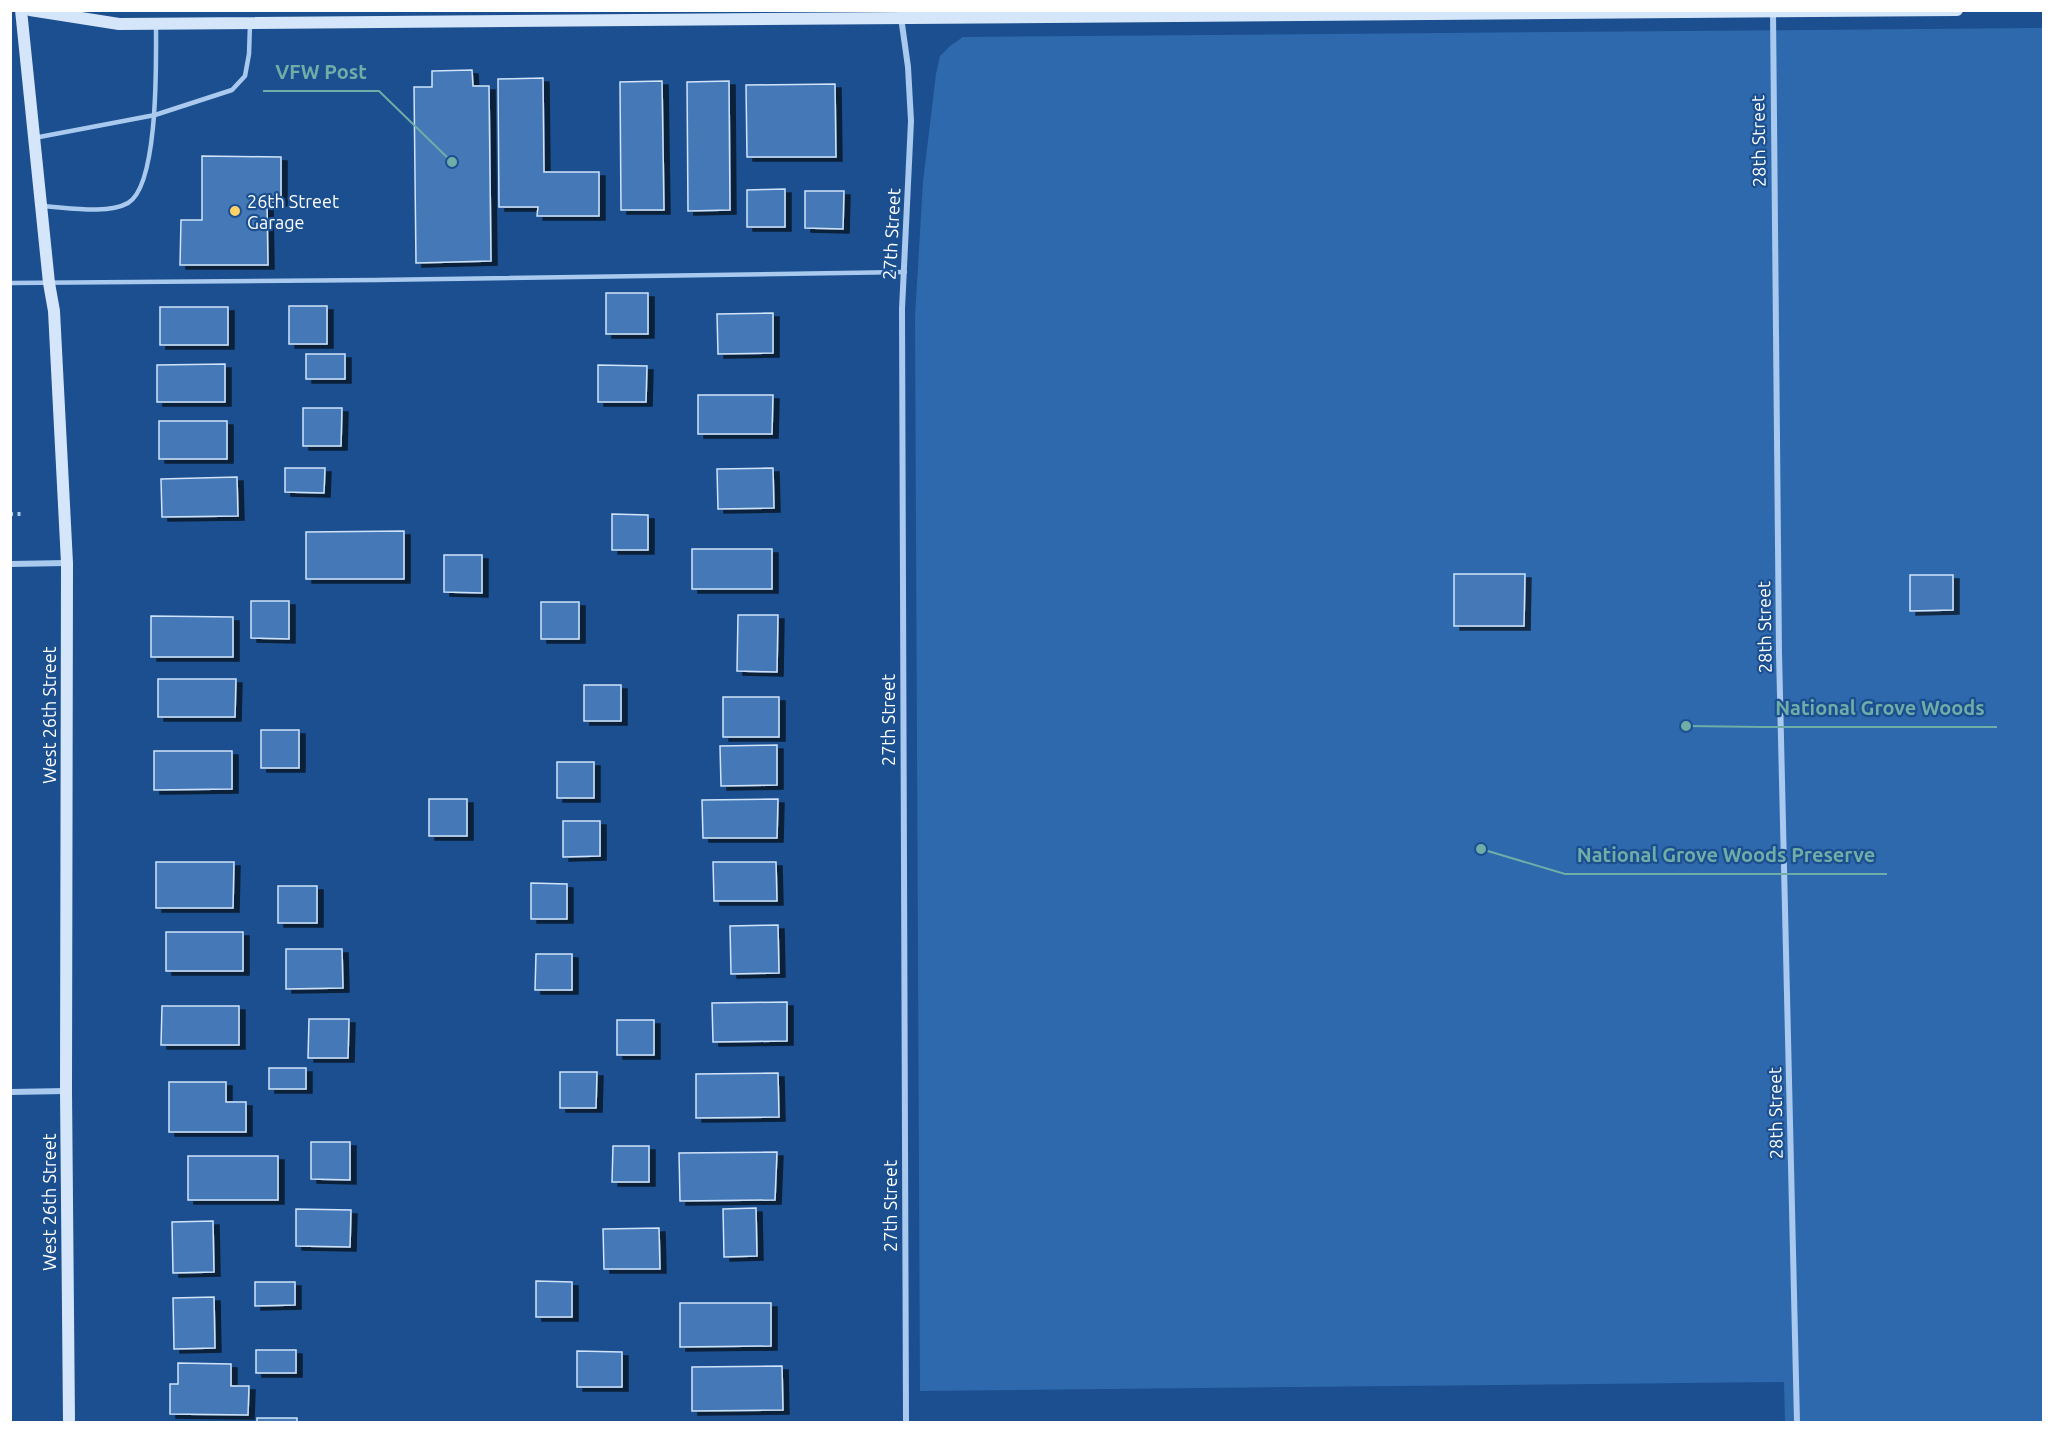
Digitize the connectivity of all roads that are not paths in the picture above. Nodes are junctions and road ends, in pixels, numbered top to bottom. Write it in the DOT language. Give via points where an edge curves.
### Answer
graph roads {
  1 [pos="21,10"];
  2 [pos="30,10"];
  3 [pos="1957,10"];
  4 [pos="1773,11"];
  5 [pos="900,15"];
  6 [pos="156,24"];
  7 [pos="250,24"];
  8 [pos="155,114"];
  9 [pos="34,138"];
  10 [pos="41,206"];
  11 [pos="904,272"];
  12 [pos="10,283"];
  13 [pos="49,283"];
  14 [pos="67,563"];
  15 [pos="10,564"];
  16 [pos="66,1091"];
  17 [pos="10,1092"];
  18 [pos="69,1422"];
  19 [pos="906,1422"];
  20 [pos="1797,1422"];
  1 -- 9 [label="street, West 26th Street"];
  2 -- 6 [label="street" via="119,24"];
  3 -- 4 [label="street"];
  4 -- 5 [label="street"];
  4 -- 20 [label="street, 28th Street" via="1779,653"];
  5 -- 7 [label="street"];
  5 -- 11 [label="street, 27th Street" via="911,121"];
  6 -- 7 [label="street"];
  6 -- 8 [label="lane"];
  7 -- 8 [label="lane" via="246,76 232,90"];
  8 -- 9 [label="lane"];
  8 -- 10 [label="lane" via="147,163 136,196 110,209"];
  9 -- 10 [label="street, West 26th Street"];
  10 -- 13 [label="street, West 26th Street"];
  11 -- 13 [label="lane"];
  11 -- 19 [label="street, 27th Street"];
  12 -- 13 [label="lane"];
  13 -- 14 [label="street, West 26th Street" via="54,311"];
  14 -- 15 [label="street"];
  14 -- 16 [label="street, West 26th Street"];
  16 -- 17 [label="street"];
  16 -- 18 [label="street, West 26th Street"];
}
